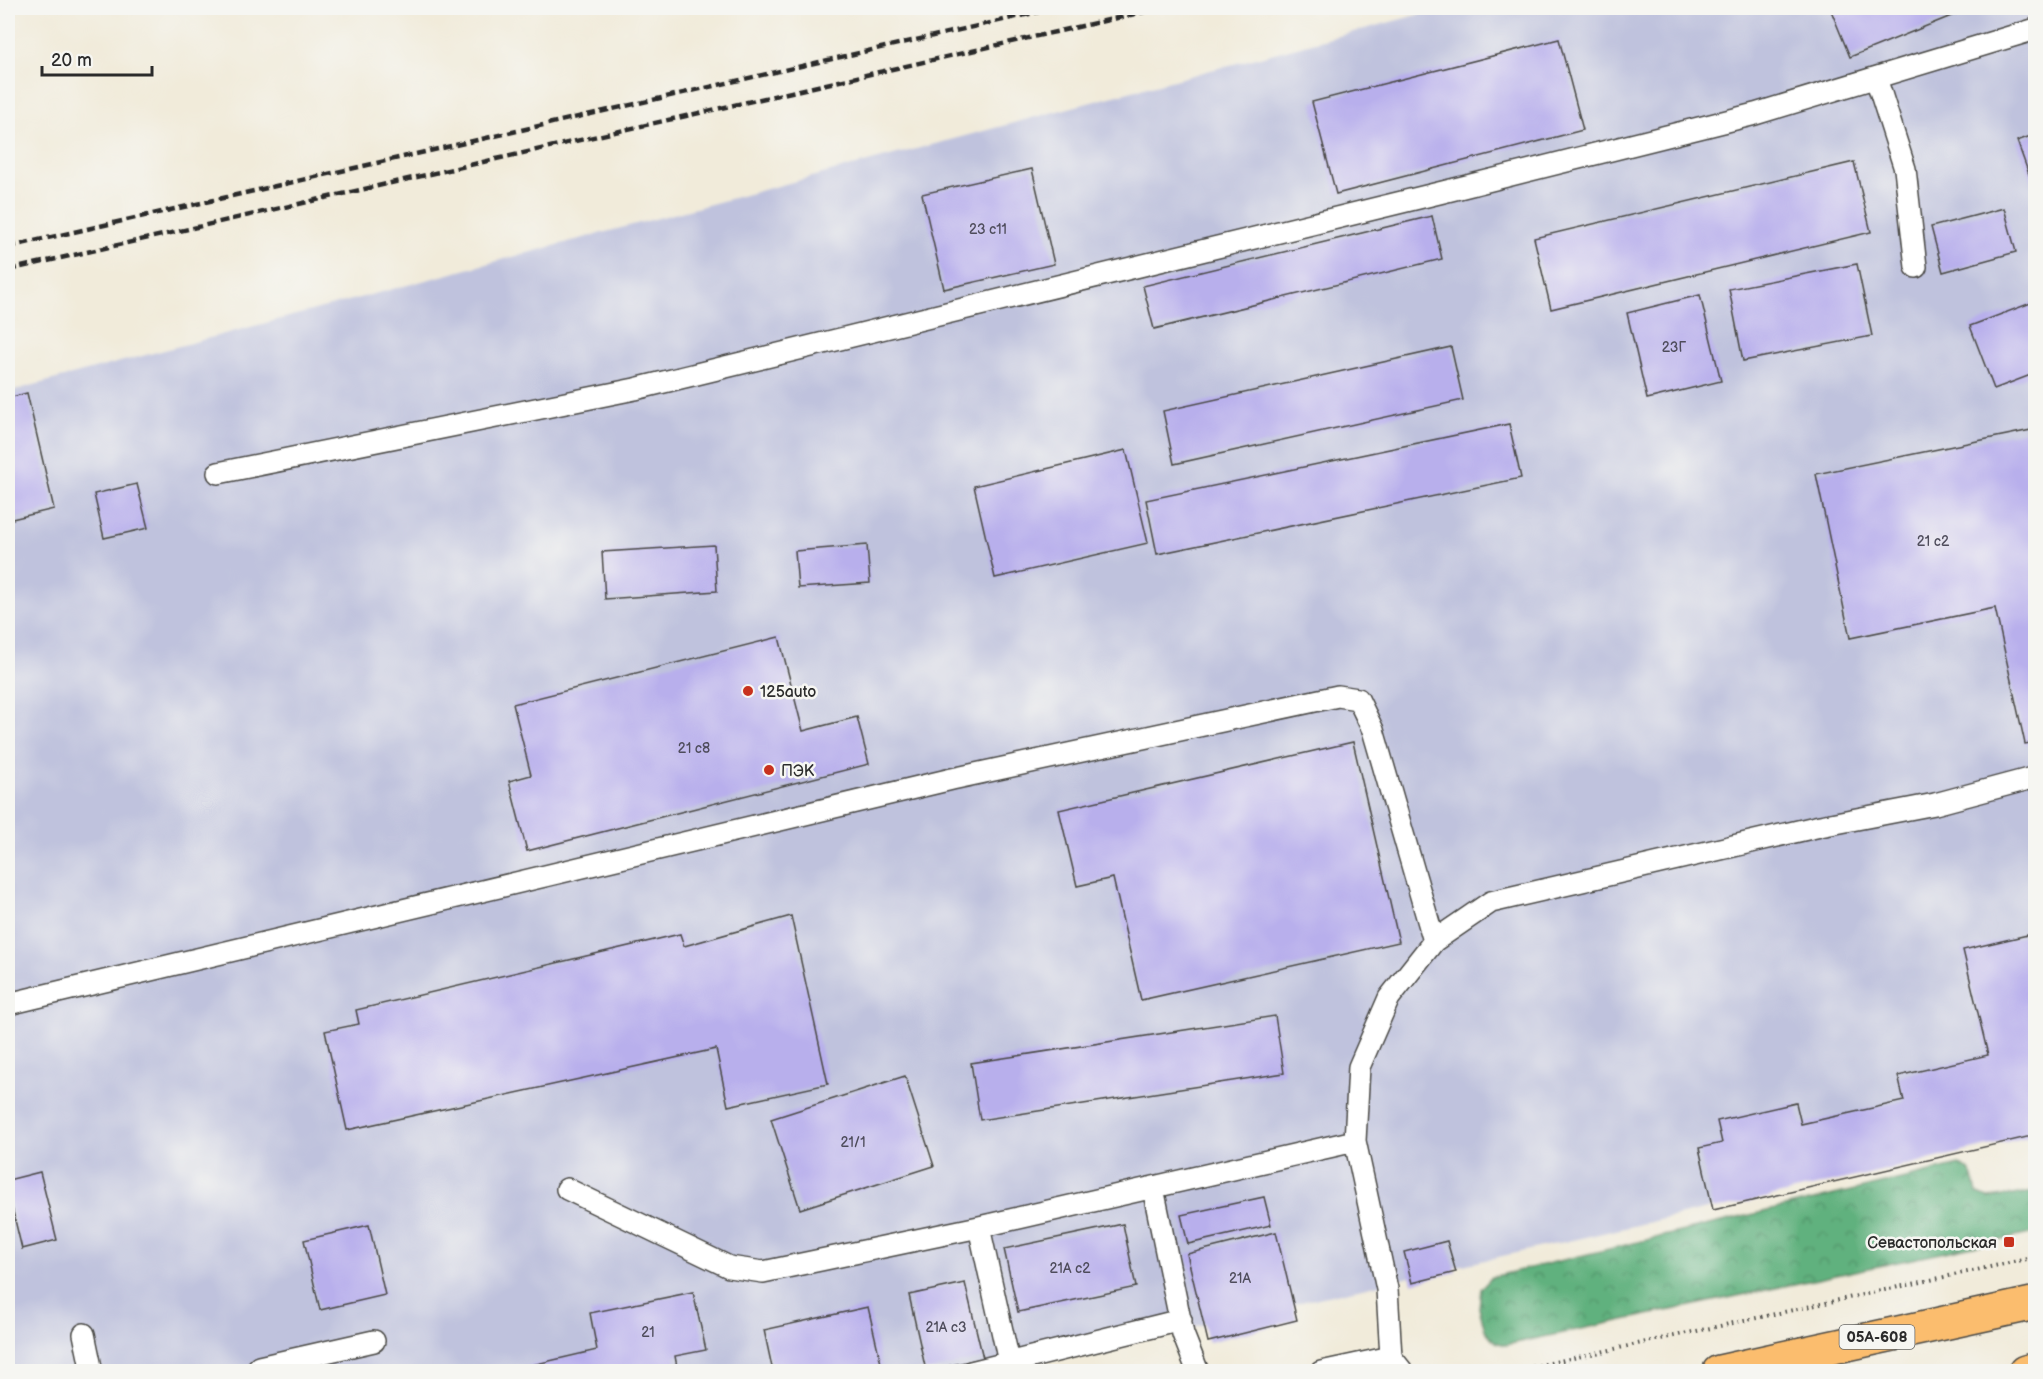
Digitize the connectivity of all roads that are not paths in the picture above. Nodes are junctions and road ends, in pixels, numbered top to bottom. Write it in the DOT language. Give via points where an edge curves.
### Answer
graph roads {
  1 [pos="2036,29"];
  2 [pos="1876,78"];
  3 [pos="1916,267"];
  4 [pos="218,473"];
  5 [pos="2036,777"];
  6 [pos="1434,941"];
  7 [pos="8,1004"];
  8 [pos="1355,1141"];
  9 [pos="1153,1188"];
  10 [pos="567,1189"];
  11 [pos="979,1227"];
  12 [pos="2036,1303"];
  13 [pos="1181,1320"];
  14 [pos="84,1334"];
  15 [pos="374,1341"];
  16 [pos="1009,1362"];
  17 [pos="1397,1364"];
  18 [pos="2036,1370"];
  19 [pos="92,1371"];
  20 [pos="255,1371"];
  21 [pos="971,1371"];
  22 [pos="1198,1371"];
  23 [pos="1321,1371"];
  24 [pos="1719,1371"];
  25 [pos="2025,1371"];
  1 -- 2 [label="lane"];
  2 -- 3 [label="lane" via="1905,169"];
  2 -- 4 [label="lane" via="1720,123 647,386"];
  5 -- 6 [label="lane" via="1935,804 1820,826 1491,902"];
  6 -- 7 [label="lane" via="1373,730 1358,699 1338,696 952,779"];
  6 -- 8 [label="lane" via="1389,998 1359,1067"];
  8 -- 9 [label="lane"];
  8 -- 17 [label="lane" via="1387,1289"];
  9 -- 11 [label="lane"];
  9 -- 13 [label="lane"];
  10 -- 11 [label="lane" via="729,1268 763,1272"];
  11 -- 16 [label="lane"];
  12 -- 24 [label="main road, 05А-608"];
  13 -- 16 [label="lane"];
  13 -- 22 [label="lane"];
  14 -- 19 [label="lane"];
  15 -- 20 [label="lane"];
  16 -- 21 [label="lane"];
  17 -- 23 [label="lane"];
  18 -- 25 [label="main road"];
}
